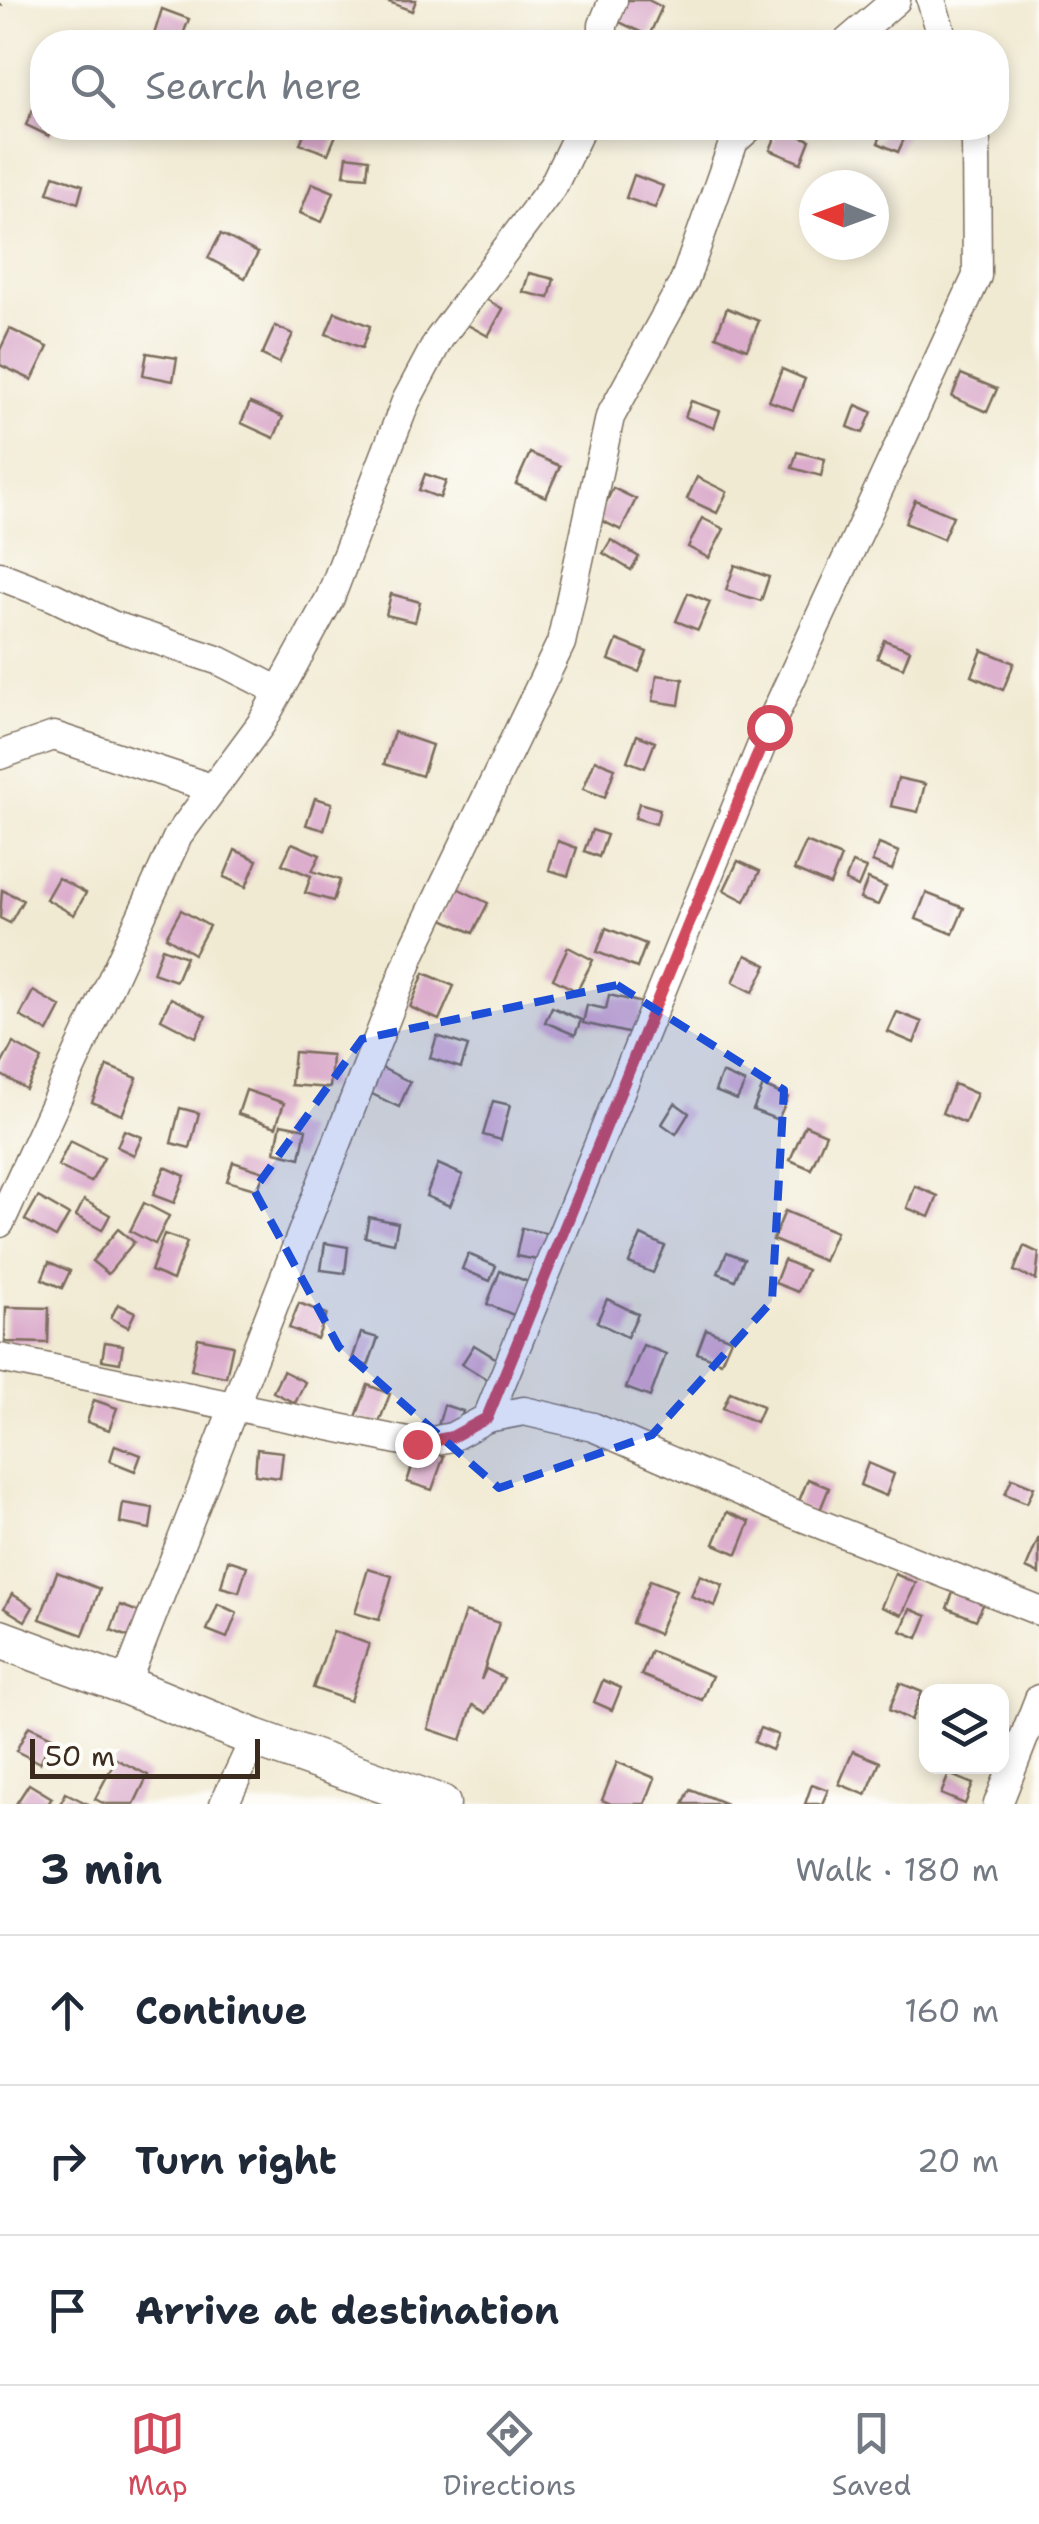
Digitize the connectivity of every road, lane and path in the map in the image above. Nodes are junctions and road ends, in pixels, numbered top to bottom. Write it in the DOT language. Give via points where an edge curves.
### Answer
graph roads {
  1 [pos="612,0"];
  2 [pos="896,0"];
  3 [pos="931,0"];
  4 [pos="604,30"];
  5 [pos="861,30"];
  6 [pos="940,30"];
  7 [pos="575,140"];
  8 [pos="734,140"];
  9 [pos="975,140"];
  10 [pos="0,576"];
  11 [pos="279,691"];
  12 [pos="0,754"];
  13 [pos="212,788"];
  14 [pos="0,1224"];
  15 [pos="0,1358"];
  16 [pos="233,1405"];
  17 [pos="487,1418"];
  18 [pos="1039,1611"];
  19 [pos="0,1639"];
  20 [pos="125,1684"];
  21 [pos="1039,1699"];
  22 [pos="255,1738"];
  23 [pos="224,1804"];
  24 [pos="442,1804"];
  25 [pos="998,1804"];
  1 -- 4 [label="street"];
  2 -- 5 [label="street"];
  3 -- 6 [label="street"];
  7 -- 11 [label="street" via="553,186 438,339 406,400 330,598"];
  8 -- 16 [label="street" via="684,282 610,416 560,643 412,952"];
  9 -- 17 [label="street" via="977,276 769,727"];
  10 -- 11 [label="street" via="112,625 220,661"];
  11 -- 13 [label="street"];
  12 -- 13 [label="street" via="54,736"];
  13 -- 14 [label="street" via="178,836"];
  15 -- 16 [label="street"];
  16 -- 17 [label="street" via="417,1444 452,1437"];
  16 -- 20 [label="street"];
  17 -- 18 [label="street" via="524,1411 593,1428"];
  19 -- 20 [label="street"];
  20 -- 22 [label="street"];
  21 -- 25 [label="street"];
  22 -- 23 [label="street"];
  22 -- 24 [label="street"];
}
